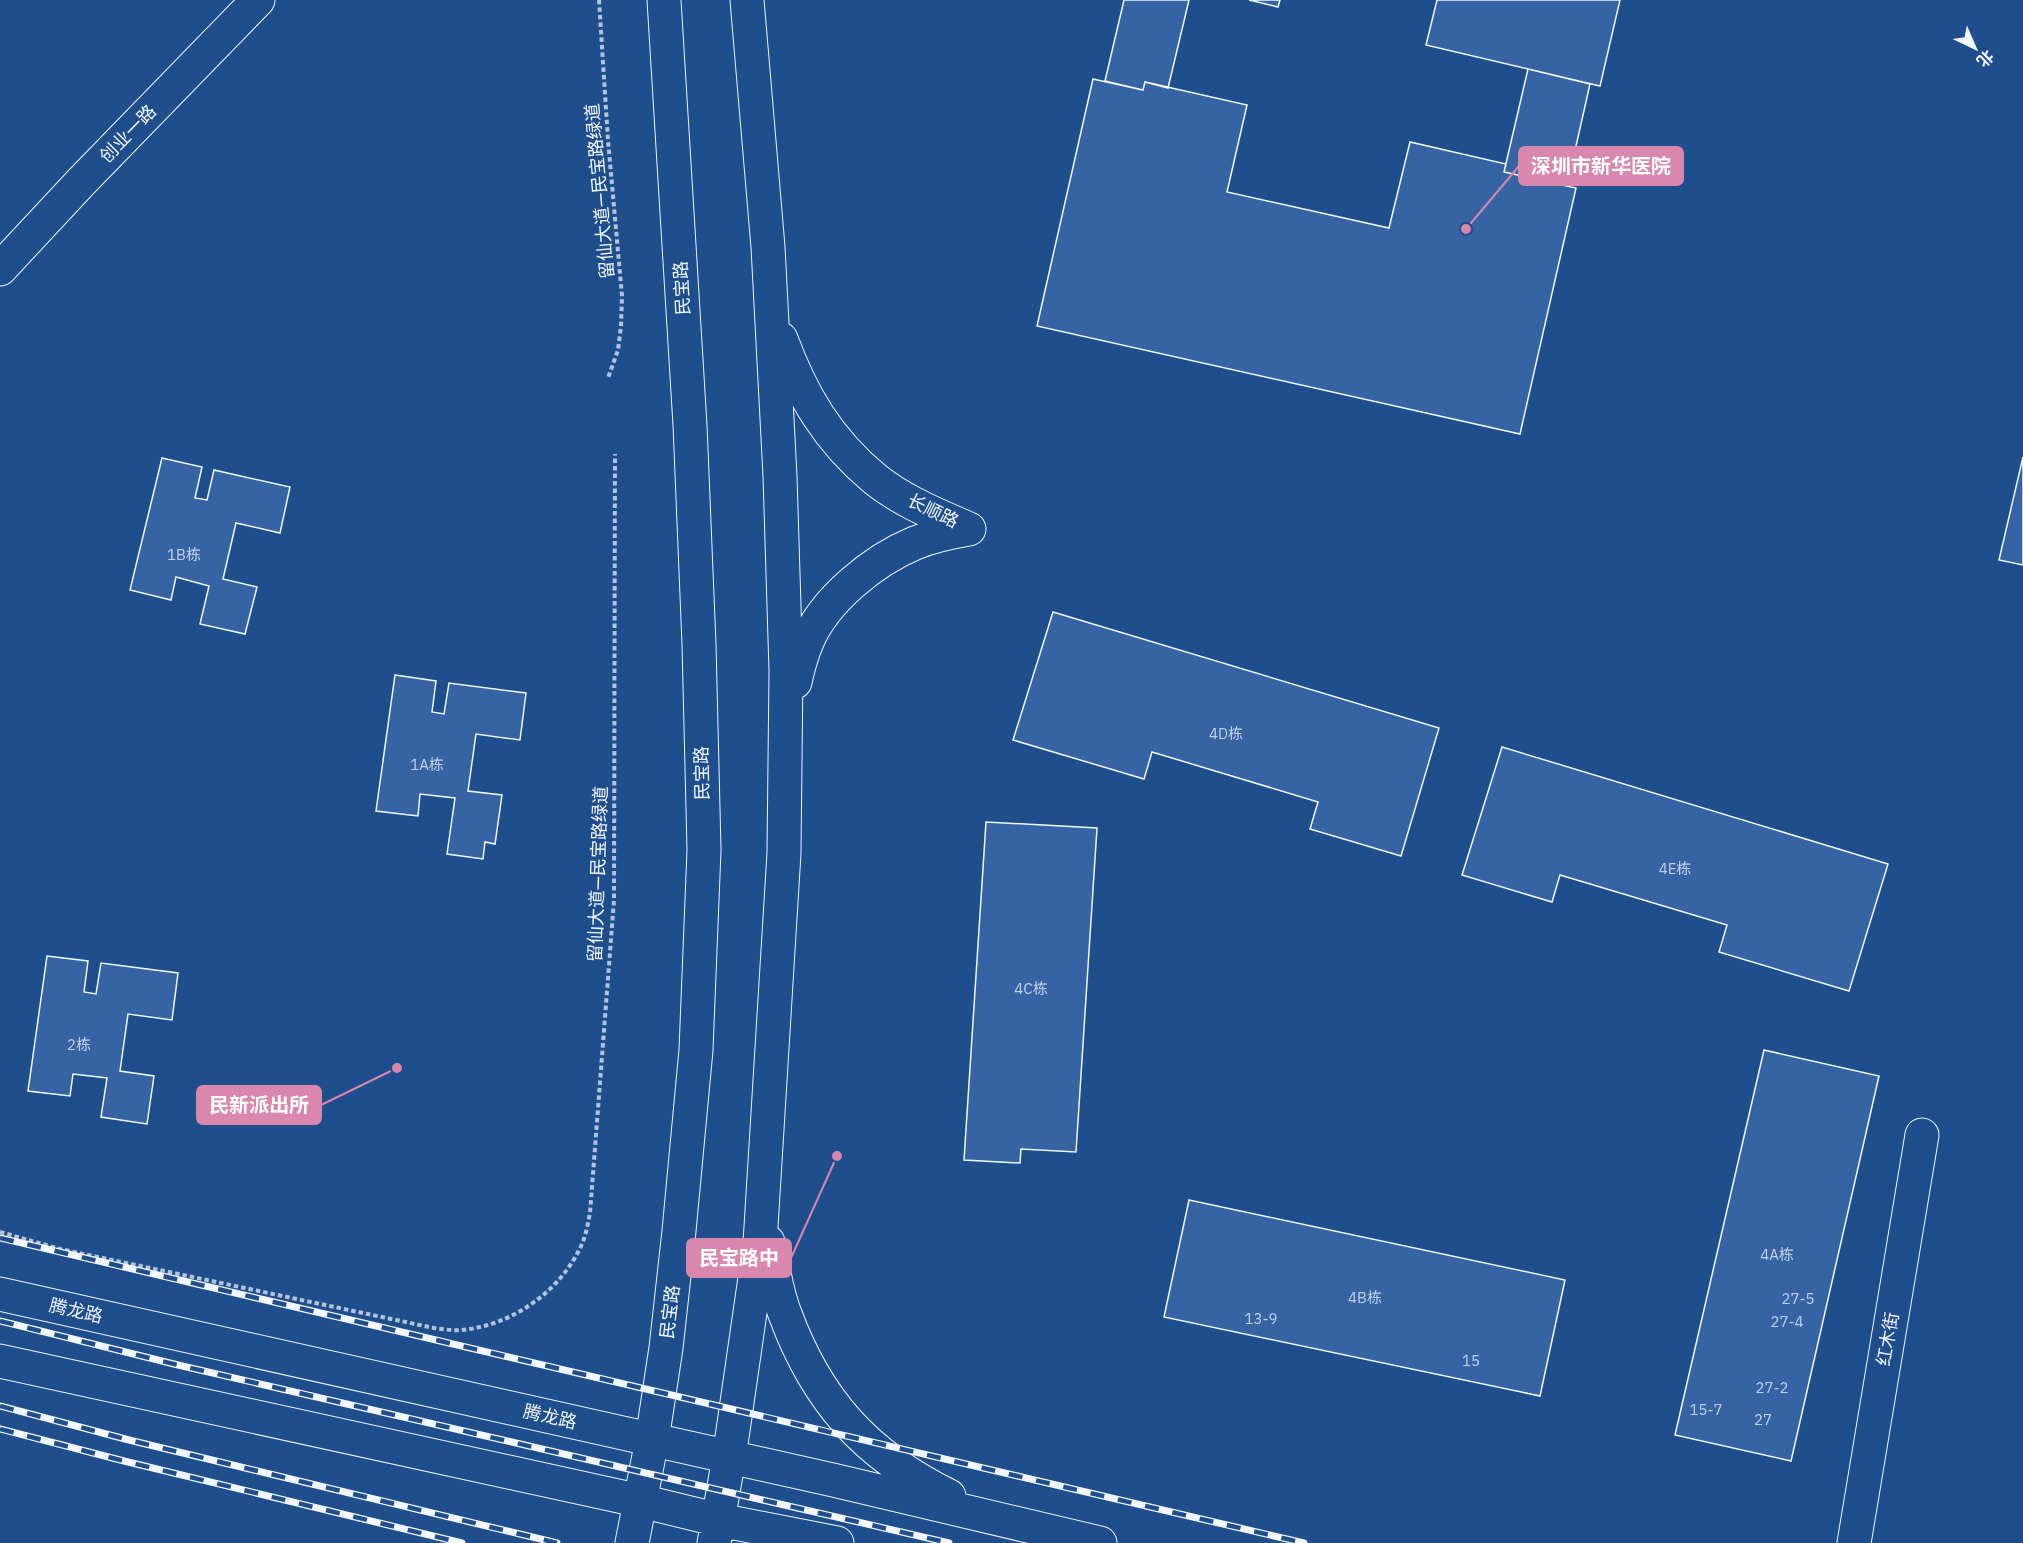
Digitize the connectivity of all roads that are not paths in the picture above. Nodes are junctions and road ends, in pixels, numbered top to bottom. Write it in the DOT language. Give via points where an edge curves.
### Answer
graph roads {
  1 [pos="258,0"];
  2 [pos="664,0"];
  3 [pos="747,0"];
  4 [pos="0,269"];
  5 [pos="770,289"];
  6 [pos="785,718"];
  7 [pos="1922,1135"];
  8 [pos="763,1201"];
  9 [pos="0,1294"];
  10 [pos="0,1361"];
  11 [pos="652,1440"];
  12 [pos="729,1458"];
  13 [pos="641,1500"];
  14 [pos="994,1518"];
  15 [pos="716,1531"];
  16 [pos="632,1543"];
  17 [pos="837,1543"];
  18 [pos="1100,1543"];
  19 [pos="1854,1543"];
  1 -- 4 [label="main road, 创业一路"];
  2 -- 11 [label="main road, 民宝路" via="690,425 704,850 696,1050 666,1348"];
  3 -- 5 [label="main road"];
  5 -- 6 [label="main road" via="780,488"];
  5 -- 6 [label="main road, 长顺路" via="779,335 795,376 814,411 847,452 876,480 920,507 969,529 914,543 848,585 808,639"];
  6 -- 8 [label="main road" via="784,853"];
  7 -- 19 [label="main road, 红木街"];
  8 -- 12 [label="main road"];
  8 -- 14 [label="main road" via="784,1313 803,1356 834,1409 889,1461 932,1488"];
  9 -- 11 [label="main road, 腾龙路"];
  10 -- 13 [label="main road"];
  11 -- 12 [label="main road, 腾龙路"];
  11 -- 13 [label="main road, 民宝路"];
  12 -- 14 [label="main road, 腾龙路"];
  12 -- 15 [label="main road"];
  13 -- 15 [label="main road"];
  13 -- 16 [label="main road, 民宝路"];
  14 -- 18 [label="main road, 腾龙路"];
  15 -- 17 [label="main road"];
}
